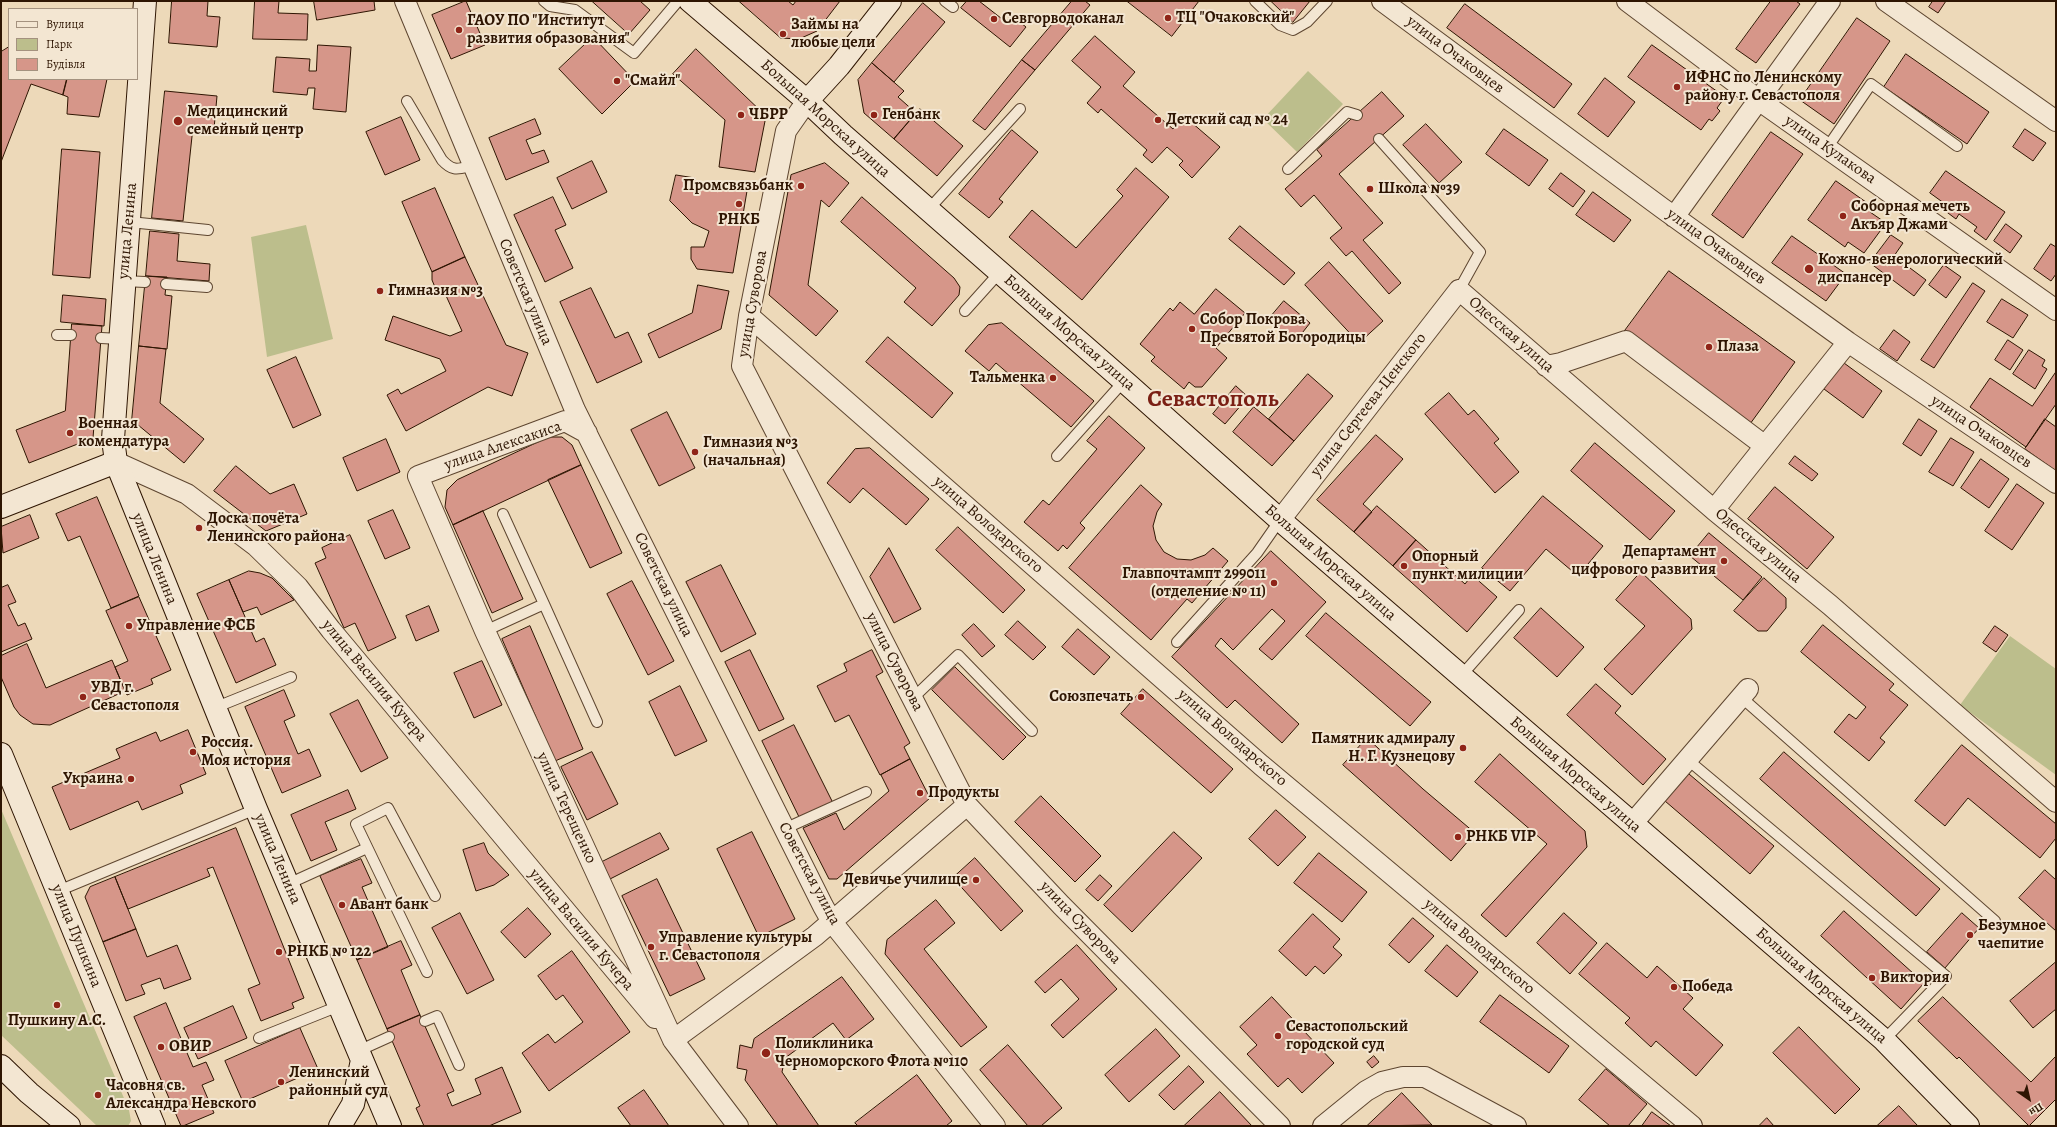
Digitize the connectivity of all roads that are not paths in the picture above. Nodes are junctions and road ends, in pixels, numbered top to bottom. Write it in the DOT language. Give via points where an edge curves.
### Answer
graph roads {
  1 [pos="145,1"];
  2 [pos="405,1"];
  3 [pos="544,1"];
  4 [pos="678,1"];
  5 [pos="690,1"];
  6 [pos="890,1"];
  7 [pos="1254,1"];
  8 [pos="1327,1"];
  9 [pos="1382,1"];
  10 [pos="1627,1"];
  11 [pos="1830,1"];
  12 [pos="1886,1"];
  13 [pos="407,101"];
  14 [pos="807,101"];
  15 [pos="1760,101"];
  16 [pos="1020,109"];
  17 [pos="1357,114"];
  18 [pos="2056,120"];
  19 [pos="1378,139"];
  20 [pos="1957,146"];
  21 [pos="1827,148"];
  22 [pos="472,166"];
  23 [pos="1288,169"];
  24 [pos="928,210"];
  25 [pos="1674,217"];
  26 [pos="130,222"];
  27 [pos="208,230"];
  28 [pos="1000,272"];
  29 [pos="166,284"];
  30 [pos="206,287"];
  31 [pos="1459,290"];
  32 [pos="2056,310"];
  33 [pos="965,311"];
  34 [pos="749,316"];
  35 [pos="57,334"];
  36 [pos="71,336"];
  37 [pos="1848,342"];
  38 [pos="1546,366"];
  39 [pos="1124,381"];
  40 [pos="587,433"];
  41 [pos="1765,446"];
  42 [pos="1057,456"];
  43 [pos="116,462"];
  44 [pos="418,476"];
  45 [pos="2056,483"];
  46 [pos="1,507"];
  47 [pos="1714,510"];
  48 [pos="503,514"];
  49 [pos="1280,520"];
  50 [pos="544,604"];
  51 [pos="1519,610"];
  52 [pos="485,631"];
  53 [pos="1177,642"];
  54 [pos="1461,676"];
  55 [pos="291,677"];
  56 [pos="1745,693"];
  57 [pos="912,700"];
  58 [pos="214,708"];
  59 [pos="597,722"];
  60 [pos="1032,731"];
  61 [pos="1,754"];
  62 [pos="1688,760"];
  63 [pos="866,792"];
  64 [pos="2056,802"];
  65 [pos="967,804"];
  66 [pos="256,809"];
  67 [pos="1632,824"];
  68 [pos="784,829"];
  69 [pos="367,848"];
  70 [pos="288,884"];
  71 [pos="58,891"];
  72 [pos="435,896"];
  73 [pos="1995,921"];
  74 [pos="832,922"];
  75 [pos="427,972"];
  76 [pos="339,1006"];
  77 [pos="425,1021"];
  78 [pos="389,1037"];
  79 [pos="259,1038"];
  80 [pos="673,1040"];
  81 [pos="1884,1040"];
  82 [pos="360,1055"];
  83 [pos="459,1064"];
  84 [pos="1,1066"];
  85 [pos="152,1122"];
  86 [pos="386,1122"];
  87 [pos="69,1126"];
  88 [pos="340,1126"];
  89 [pos="738,1126"];
  90 [pos="995,1126"];
  91 [pos="1280,1126"];
  92 [pos="1324,1126"];
  93 [pos="1516,1126"];
  94 [pos="1692,1126"];
  95 [pos="1968,1126"];
  1 -- 26 [label="main road, улица Ленина"];
  2 -- 22 [label="street, Советская улица"];
  3 -- 4 [label="lane" via="550,6 575,10 634,53"];
  5 -- 14 [label="main road, Большая Морская улица"];
  6 -- 14 [label="main road" via="839,66"];
  7 -- 8 [label="lane" via="1280,25 1293,30 1308,22"];
  9 -- 25 [label="street, улица Очаковцев"];
  10 -- 15 [label="street, улица Кулакова"];
  11 -- 15 [label="street"];
  12 -- 18 [label="street"];
  13 -- 22 [label="lane" via="442,160 449,167 456,169"];
  14 -- 24 [label="main road, Большая Морская улица"];
  14 -- 34 [label="street, улица Суворова" via="786,131"];
  15 -- 21 [label="street, улица Кулакова"];
  15 -- 25 [label="street"];
  16 -- 24 [label="lane"];
  17 -- 23 [label="lane" via="1347,112"];
  19 -- 31 [label="lane" via="1480,252"];
  20 -- 21 [label="lane" via="1871,84"];
  21 -- 32 [label="street, улица Кулакова"];
  22 -- 40 [label="street, Советская улица"];
  24 -- 28 [label="main road, Большая Морская улица"];
  25 -- 37 [label="street, улица Очаковцев"];
  26 -- 27 [label="lane"];
  26 -- 43 [label="main road, улица Ленина" via="131,285 111,338 113,439"];
  28 -- 33 [label="lane"];
  28 -- 39 [label="main road, Большая Морская улица"];
  29 -- 30 [label="lane"];
  31 -- 38 [label="street, Одесская улица"];
  31 -- 49 [label="street, улица Сергеева-Ценского"];
  34 -- 57 [label="street, улица Суворова" via="742,366"];
  34 -- 94 [label="street, улица Володарского" via="1261,765"];
  35 -- 36 [label="lane"];
  37 -- 41 [label="street"];
  37 -- 45 [label="street, улица Очаковцев"];
  38 -- 41 [label="street" via="1626,341"];
  38 -- 47 [label="street, Одесская улица"];
  39 -- 42 [label="lane"];
  39 -- 49 [label="main road, Большая Морская улица"];
  40 -- 44 [label="street, улица Алексакиса" via="565,421"];
  40 -- 68 [label="street, Советская улица"];
  41 -- 47 [label="street"];
  43 -- 46 [label="main road"];
  43 -- 58 [label="main road, улица Ленина"];
  43 -- 80 [label="street, улица Василия Кучера" via="187,494 256,546 298,587"];
  44 -- 52 [label="street, улица Терещенко"];
  47 -- 64 [label="street, Одесская улица" via="1830,605"];
  48 -- 50 [label="lane"];
  49 -- 53 [label="lane" via="1257,553"];
  49 -- 54 [label="main road, Большая Морская улица"];
  50 -- 52 [label="lane"];
  50 -- 59 [label="lane"];
  51 -- 54 [label="lane"];
  52 -- 80 [label="street, улица Терещенко"];
  54 -- 67 [label="main road, Большая Морская улица"];
  55 -- 58 [label="lane"];
  56 -- 62 [label="street"];
  56 -- 73 [label="lane"];
  57 -- 60 [label="lane" via="958,655"];
  57 -- 65 [label="street, улица Суворова"];
  58 -- 66 [label="main road, улица Ленина"];
  61 -- 71 [label="main road, улица Пушкина"];
  62 -- 67 [label="street"];
  62 -- 81 [label="lane" via="1946,976"];
  63 -- 68 [label="lane"];
  65 -- 74 [label="street"];
  65 -- 91 [label="street, улица Суворова" via="1061,905"];
  66 -- 70 [label="main road, улица Ленина"];
  66 -- 71 [label="lane"];
  67 -- 81 [label="main road, Большая Морская улица"];
  68 -- 74 [label="street, Советская улица"];
  69 -- 70 [label="lane"];
  69 -- 72 [label="lane" via="356,824 388,808"];
  69 -- 75 [label="lane"];
  70 -- 76 [label="main road, улица Ленина"];
  71 -- 85 [label="main road, улица Пушкина"];
  74 -- 80 [label="street"];
  74 -- 90 [label="street, Советская улица"];
  76 -- 79 [label="lane"];
  76 -- 82 [label="main road, улица Ленина"];
  77 -- 83 [label="lane" via="437,1016"];
  78 -- 82 [label="lane"];
  80 -- 89 [label="street, улица Терещенко"];
  81 -- 95 [label="main road, Большая Морская улица"];
  82 -- 86 [label="main road, улица Ленина"];
  82 -- 88 [label="main road" via="353,1104"];
  84 -- 87 [label="main road"];
  92 -- 93 [label="street" via="1366,1091 1382,1082 1403,1077 1425,1077"];
}
